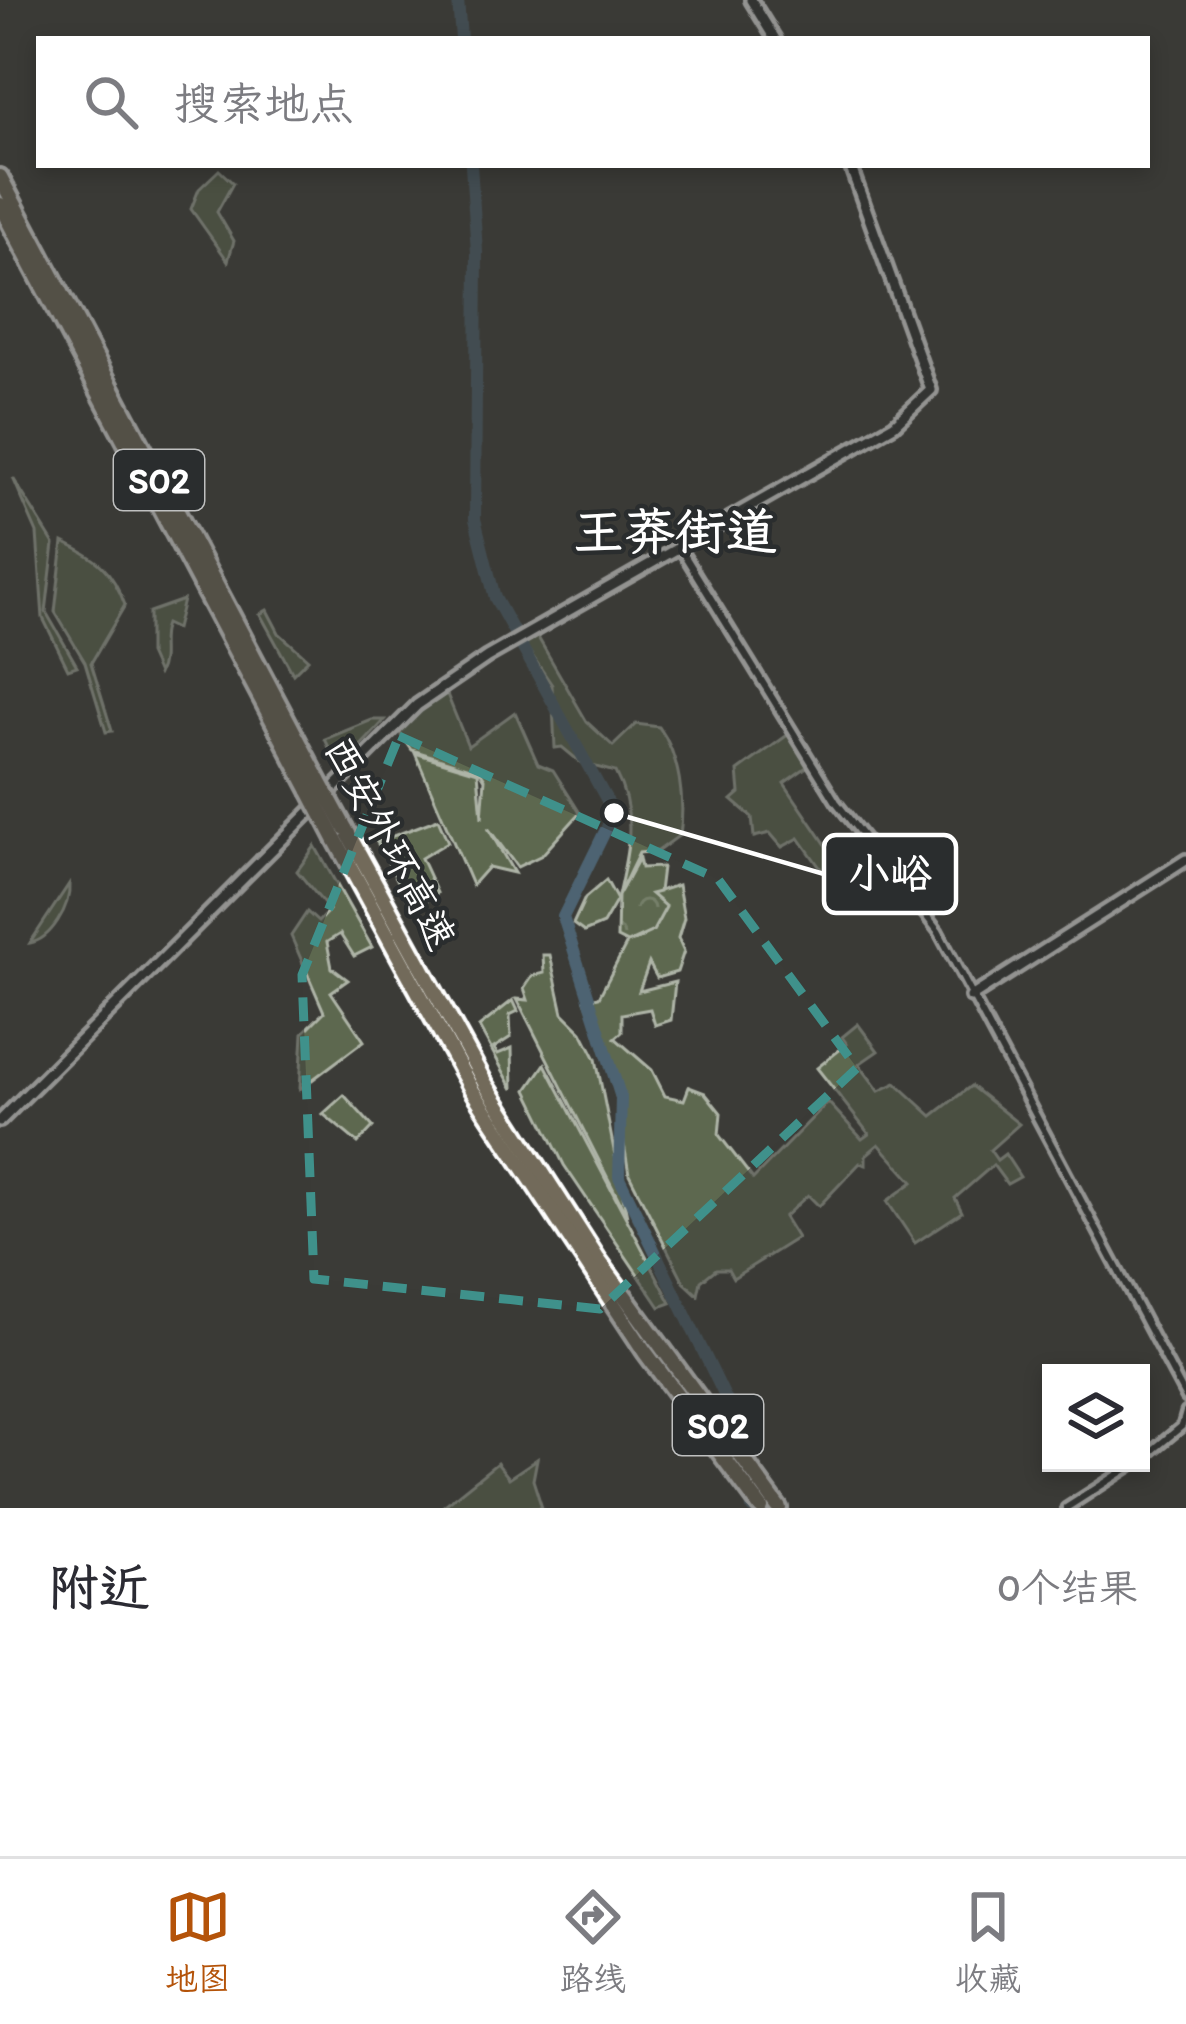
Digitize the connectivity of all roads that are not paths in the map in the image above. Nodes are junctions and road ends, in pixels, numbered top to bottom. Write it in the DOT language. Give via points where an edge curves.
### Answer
graph roads {
  1 [pos="751,0"];
  2 [pos="773,36"];
  3 [pos="851,168"];
  4 [pos="0,177"];
  5 [pos="0,205"];
  6 [pos="680,548"];
  7 [pos="315,786"];
  8 [pos="1186,860"];
  9 [pos="971,997"];
  10 [pos="0,1121"];
  11 [pos="651,1347"];
  12 [pos="1186,1398"];
  13 [pos="1186,1412"];
  14 [pos="1150,1453"];
  15 [pos="1123,1472"];
  16 [pos="761,1508"];
  17 [pos="779,1508"];
  18 [pos="1066,1508"];
  1 -- 2 [label="street"];
  3 -- 6 [label="street" via="931,390 894,425"];
  4 -- 7 [label="highway, 西安外环高速 / S02"];
  5 -- 7 [label="highway, 西安外环高速 / S02"];
  6 -- 9 [label="street" via="836,802 938,931"];
  6 -- 10 [label="street" via="417,705"];
  7 -- 11 [label="highway, 西安外环高速 / S02, bridge" via="472,1090"];
  8 -- 9 [label="street"];
  9 -- 12 [label="street"];
  11 -- 16 [label="highway, 西安外环高速 / S02"];
  11 -- 17 [label="highway, 西安外环高速 / S02"];
  13 -- 14 [label="street" via="1182,1426"];
  15 -- 18 [label="street"];
}
